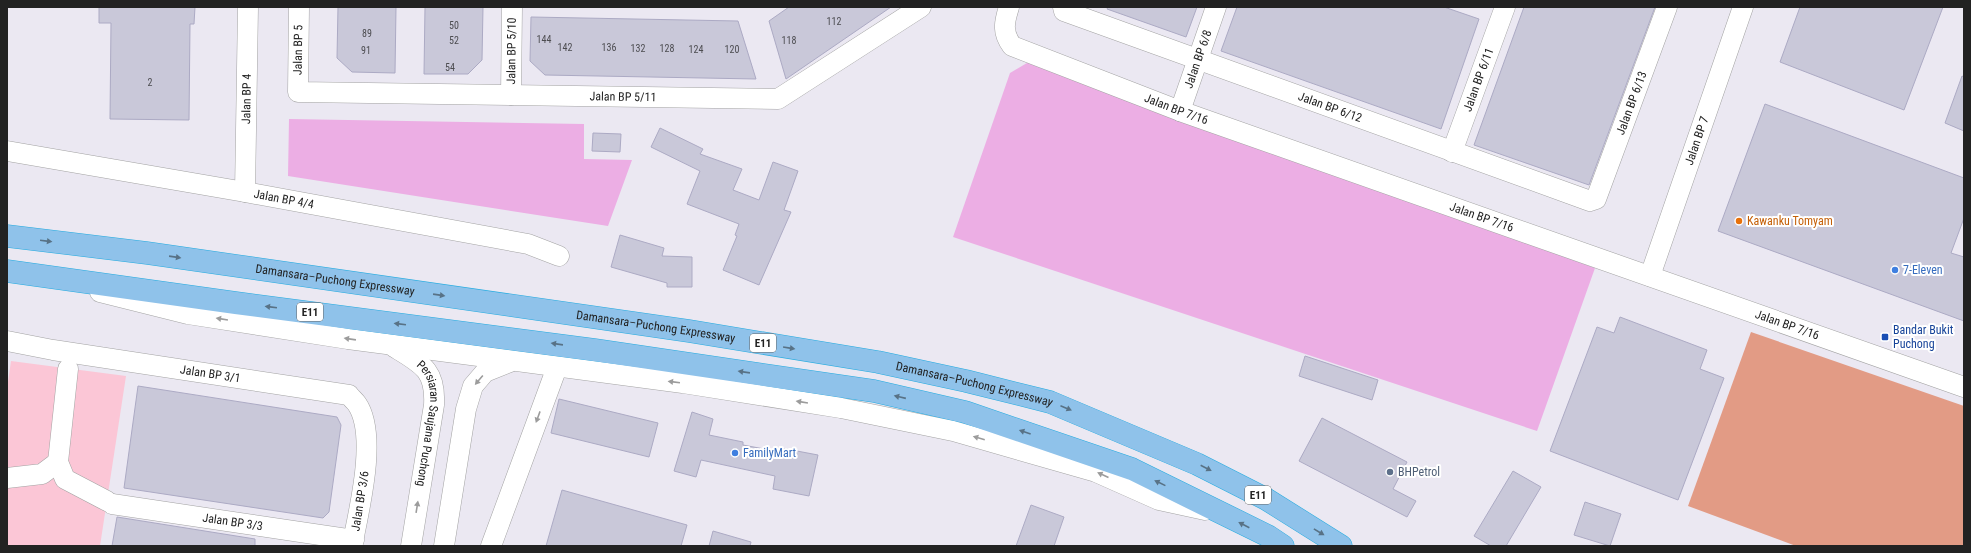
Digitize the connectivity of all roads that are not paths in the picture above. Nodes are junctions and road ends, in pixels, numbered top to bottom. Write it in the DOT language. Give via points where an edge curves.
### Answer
graph roads {
  1 [pos="248,7"];
  2 [pos="299,7"];
  3 [pos="512,7"];
  4 [pos="921,7"];
  5 [pos="1010,7"];
  6 [pos="1216,7"];
  7 [pos="1505,7"];
  8 [pos="1667,7"];
  9 [pos="1743,7"];
  10 [pos="1064,9"];
  11 [pos="1197,60"];
  12 [pos="298,92"];
  13 [pos="511,95"];
  14 [pos="1180,111"];
  15 [pos="7,151"];
  16 [pos="1452,152"];
  17 [pos="245,192"];
  18 [pos="1596,199"];
  19 [pos="7,236"];
  20 [pos="559,256"];
  21 [pos="16,272"];
  22 [pos="1650,276"];
  23 [pos="7,341"];
  24 [pos="389,344"];
  25 [pos="512,362"];
  26 [pos="557,367"];
  27 [pos="68,368"];
  28 [pos="1964,387"];
  29 [pos="368,455"];
  30 [pos="58,462"];
  31 [pos="7,478"];
  32 [pos="1220,513"];
  33 [pos="353,543"];
  34 [pos="411,546"];
  35 [pos="444,546"];
  36 [pos="492,546"];
  37 [pos="1283,546"];
  38 [pos="1341,546"];
  1 -- 17 [label="street, Jalan BP 4"];
  2 -- 12 [label="street, Jalan BP 5"];
  3 -- 13 [label="street, Jalan BP 5/10"];
  4 -- 13 [label="street, Jalan BP 5/11" via="778,99"];
  5 -- 14 [label="street, Jalan BP 7/16" via="1004,24 1006,37 1012,46"];
  6 -- 11 [label="street, Jalan BP 6/8"];
  7 -- 16 [label="street, Jalan BP 6/11"];
  8 -- 18 [label="street, Jalan BP 6/13"];
  9 -- 22 [label="street, Jalan BP 7"];
  10 -- 11 [label="street, Jalan BP 6/12"];
  11 -- 14 [label="street, Jalan BP 6/8"];
  11 -- 16 [label="street, Jalan BP 6/12"];
  12 -- 13 [label="street, Jalan BP 5/11"];
  14 -- 22 [label="street, Jalan BP 7/16"];
  15 -- 17 [label="street, Jalan BP 4/4"];
  16 -- 18 [label="street, Jalan BP 6/12" via="1584,200"];
  17 -- 20 [label="street, Jalan BP 4/4" via="528,244"];
  19 -- 38 [label="highway, Damansara–Puchong Expressway / E11, one-way" via="682,330 878,362 966,380 1050,402 1197,464 1266,499"];
  24 -- 21 [label="street, one-way" via="188,314"];
  32 -- 21 [label="highway, E11, one-way" via="1124,467 965,412 874,391 588,348"];
  22 -- 28 [label="street, Jalan BP 7/16"];
  23 -- 29 [label="street, Jalan BP 3/1" via="349,395 357,403 364,418"];
  24 -- 25 [label="street"];
  34 -- 24 [label="street, Persiaran Saujana Puchong, one-way" via="435,388 432,378 424,368"];
  25 -- 26 [label="street"];
  25 -- 35 [label="street, one-way" via="485,372 474,386 466,409"];
  32 -- 26 [label="street, one-way" via="1159,500 1096,472 954,431 825,406 684,383"];
  26 -- 36 [label="street, one-way"];
  27 -- 30 [label="street"];
  29 -- 33 [label="street, Jalan BP 3/6"];
  30 -- 31 [label="street" via="42,474"];
  30 -- 33 [label="street, Jalan BP 3/3" via="65,479 109,503"];
  37 -- 32 [label="highway, E11, one-way"];
}
